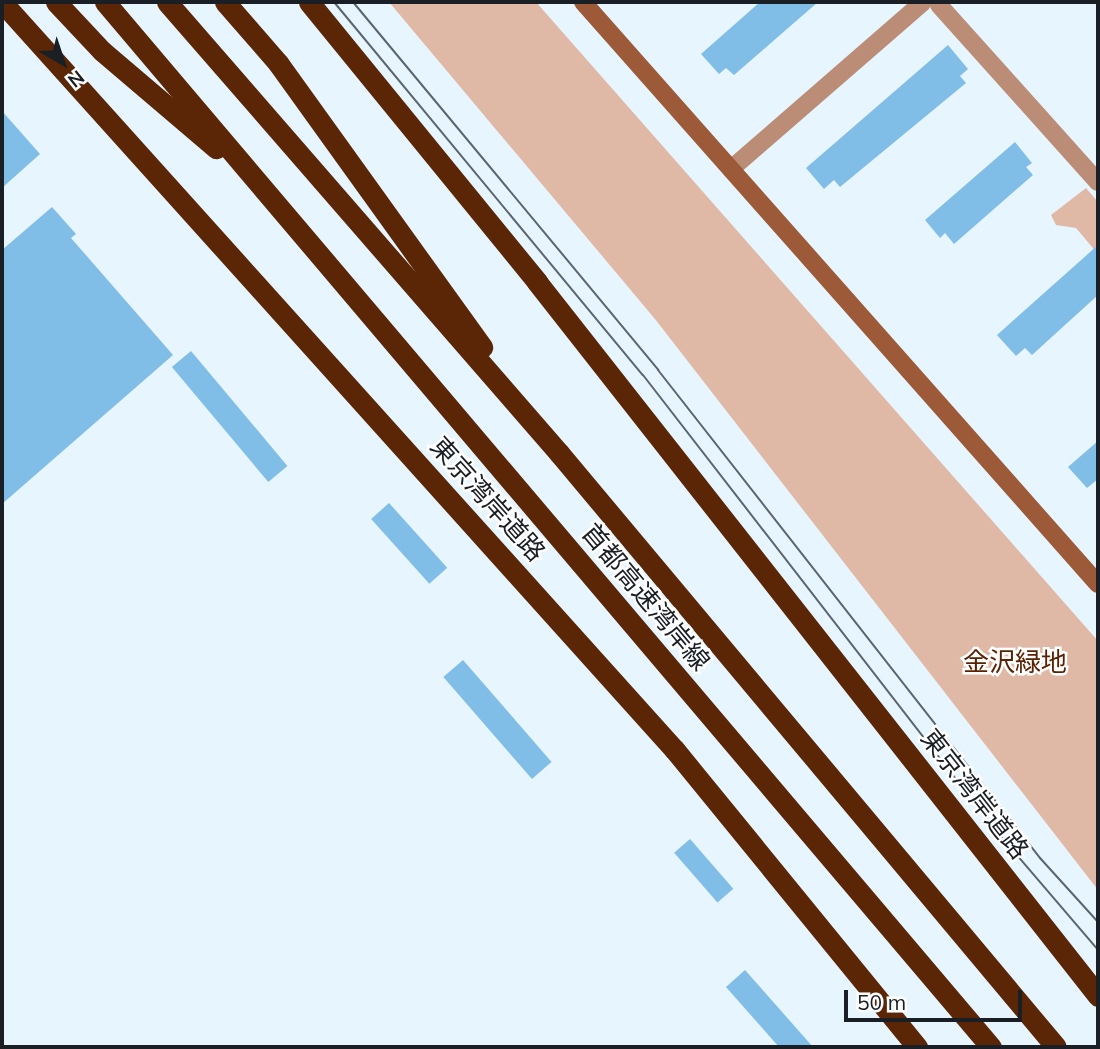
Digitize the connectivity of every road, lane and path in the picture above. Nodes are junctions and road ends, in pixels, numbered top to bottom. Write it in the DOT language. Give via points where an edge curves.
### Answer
graph roads {
  1 [pos="2,2"];
  2 [pos="56,2"];
  3 [pos="105,2"];
  4 [pos="167,2"];
  5 [pos="225,2"];
  6 [pos="309,2"];
  7 [pos="583,2"];
  8 [pos="931,4"];
  9 [pos="731,169"];
  10 [pos="258,182"];
  11 [pos="1098,183"];
  12 [pos="559,453"];
  13 [pos="1098,584"];
  14 [pos="1098,996"];
  15 [pos="917,1047"];
  16 [pos="990,1047"];
  17 [pos="1056,1047"];
  1 -- 15 [label="highway, 東京湾岸道路" via="674,749"];
  2 -- 10 [label="highway" via="102,51"];
  3 -- 10 [label="highway"];
  4 -- 12 [label="highway"];
  5 -- 12 [label="highway" via="278,64"];
  6 -- 14 [label="highway, 東京湾岸道路" via="537,282"];
  7 -- 9 [label="street"];
  8 -- 9 [label="street"];
  8 -- 11 [label="street"];
  9 -- 13 [label="street"];
  10 -- 16 [label="highway, 首都高速湾岸線"];
  12 -- 17 [label="highway, 首都高速湾岸線"];
}
